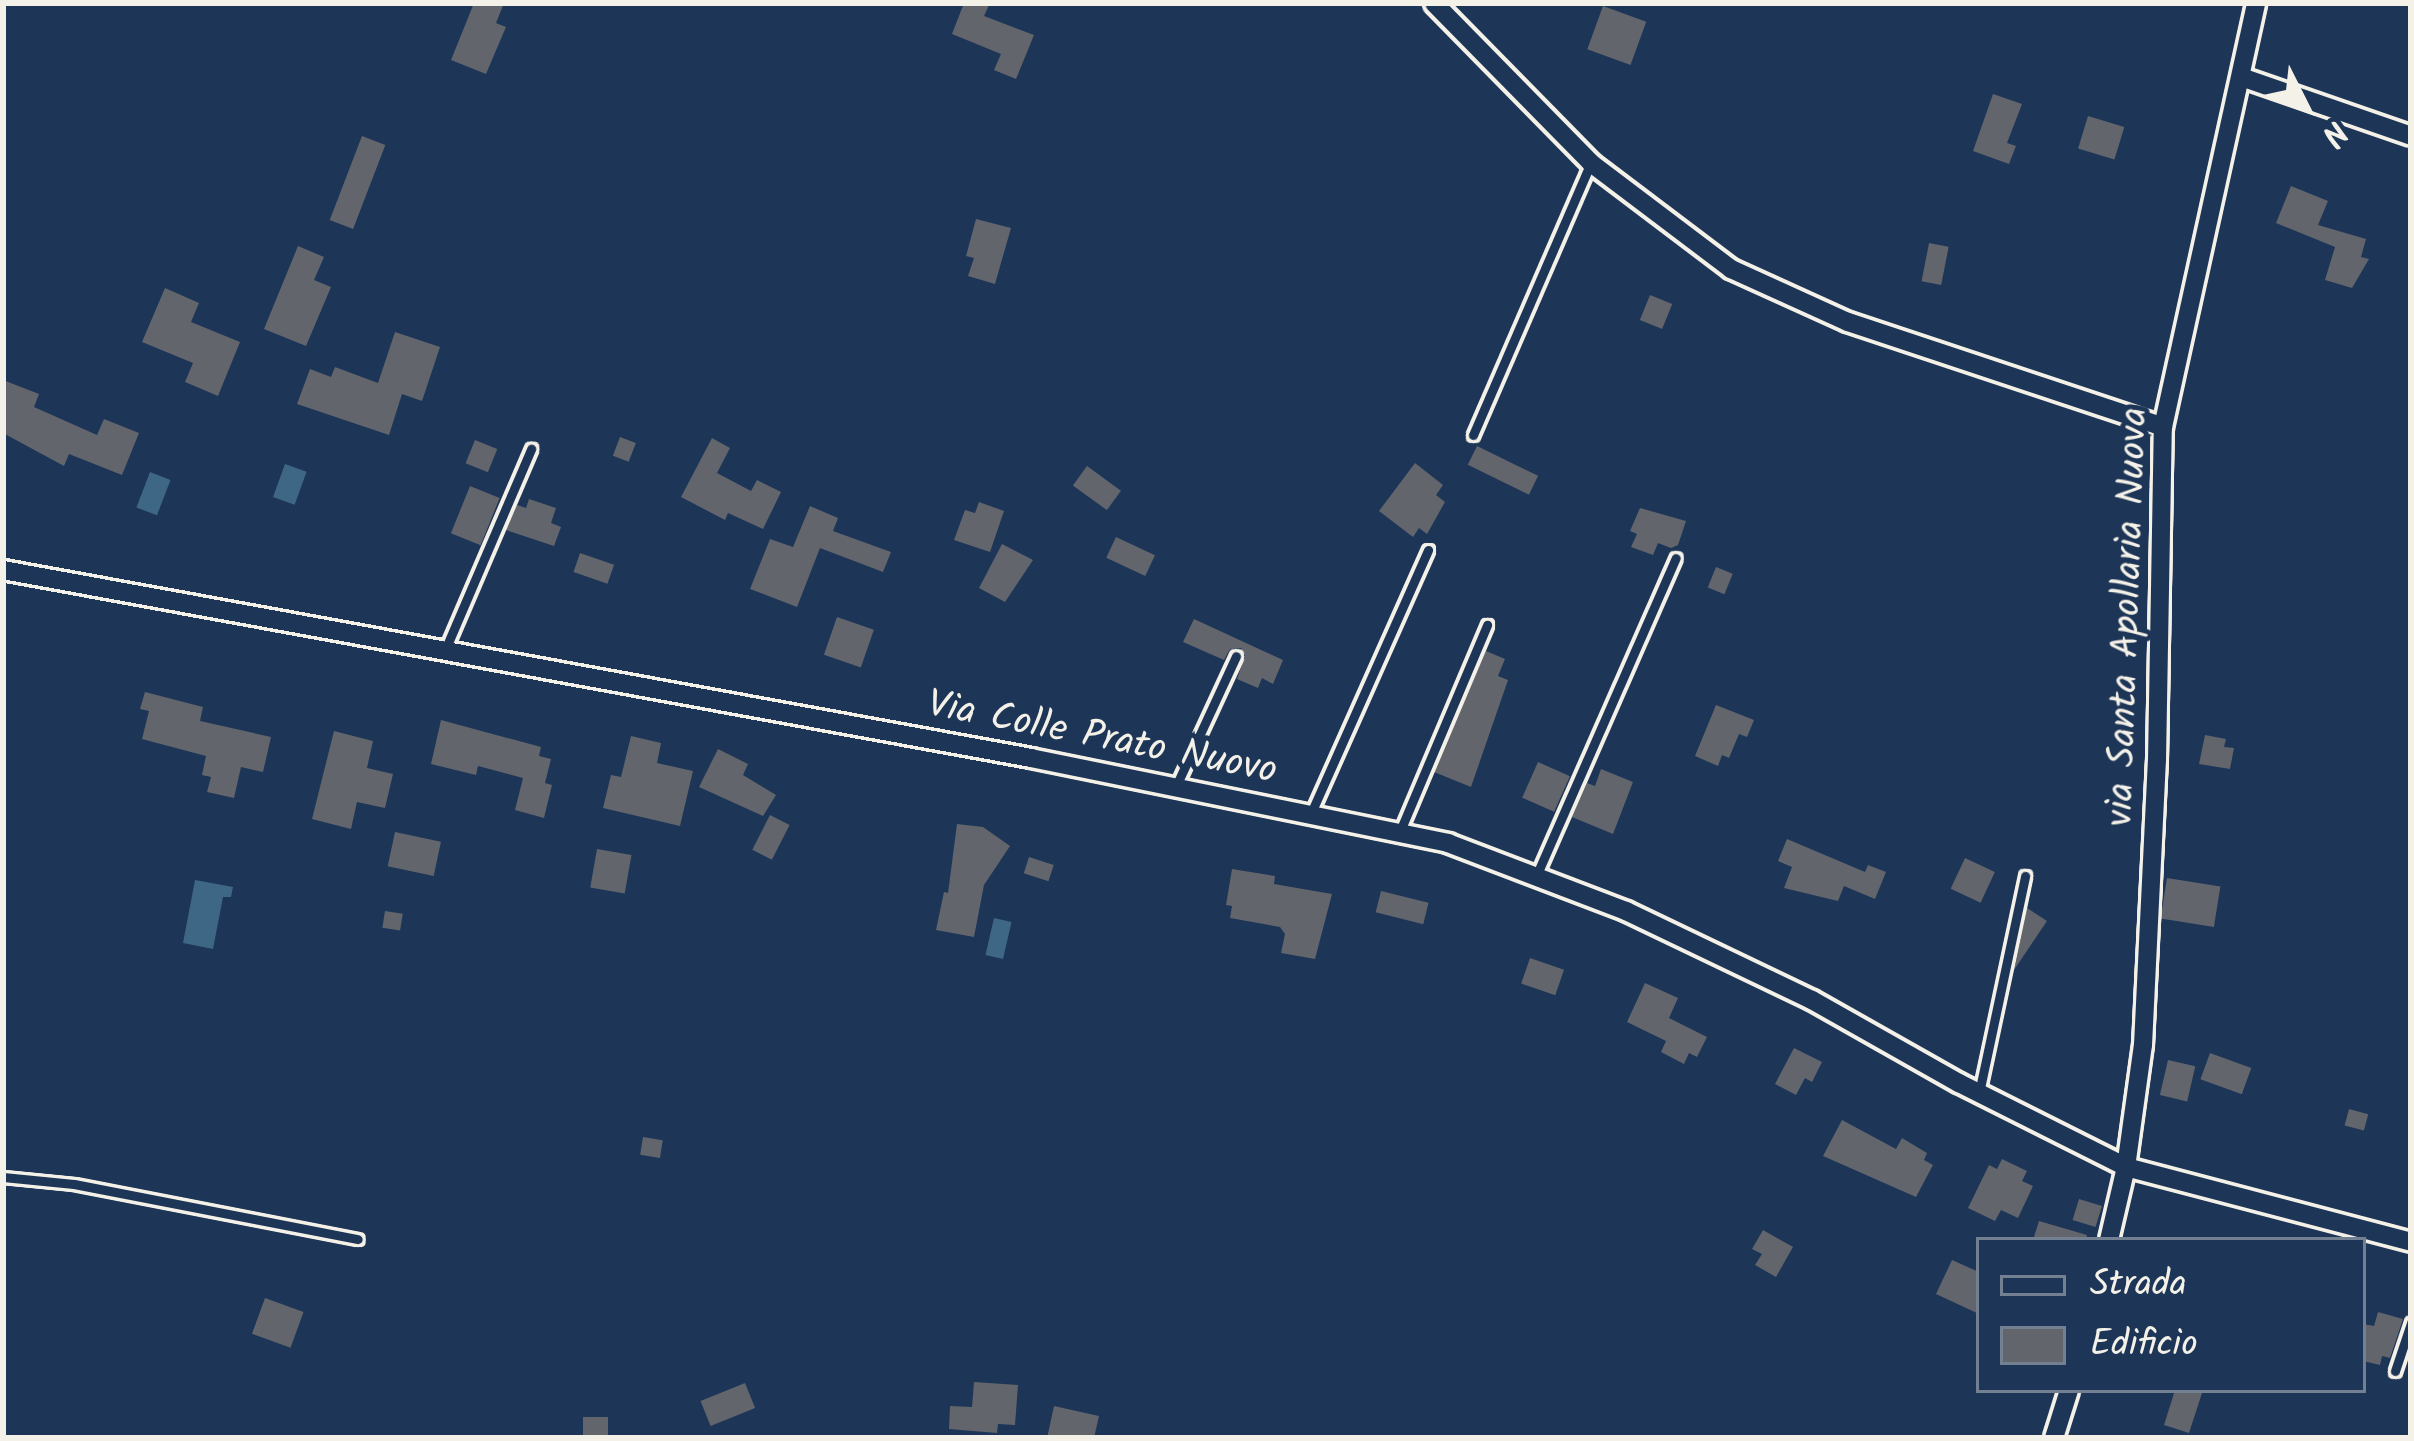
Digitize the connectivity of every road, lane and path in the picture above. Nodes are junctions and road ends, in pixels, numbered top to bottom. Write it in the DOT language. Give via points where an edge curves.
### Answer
graph roads {
  1 [pos="1434,3"];
  2 [pos="2255,3"];
  3 [pos="2242,77"];
  4 [pos="2411,136"];
  5 [pos="1591,163"];
  6 [pos="2163,427"];
  7 [pos="1473,435"];
  8 [pos="531,449"];
  9 [pos="1428,550"];
  10 [pos="1676,558"];
  11 [pos="3,570"];
  12 [pos="1487,625"];
  13 [pos="445,650"];
  14 [pos="1236,656"];
  15 [pos="1176,786"];
  16 [pos="1311,813"];
  17 [pos="1400,831"];
  18 [pos="1537,874"];
  19 [pos="2025,877"];
  20 [pos="1978,1093"];
  21 [pos="2126,1167"];
  22 [pos="3,1177"];
  23 [pos="2110,1237"];
  24 [pos="358,1238"];
  25 [pos="2411,1242"];
  26 [pos="2411,1323"];
  27 [pos="2395,1371"];
  28 [pos="2068,1393"];
  29 [pos="2054,1438"];
  1 -- 5 [label="street"];
  2 -- 3 [label="street, via Santa Apollaria Nuova"];
  3 -- 4 [label="street"];
  3 -- 6 [label="street, via Santa Apollaria Nuova"];
  5 -- 6 [label="street" via="1683,236 1781,296"];
  5 -- 7 [label="lane"];
  6 -- 21 [label="street, via Santa Apollaria Nuova" via="2146,974"];
  8 -- 13 [label="lane"];
  9 -- 16 [label="lane"];
  10 -- 18 [label="lane"];
  11 -- 13 [label="street, Via Colle Prato Nuovo"];
  12 -- 17 [label="lane"];
  13 -- 15 [label="street, Via Colle Prato Nuovo"];
  14 -- 15 [label="lane"];
  15 -- 16 [label="street, Via Colle Prato Nuovo"];
  16 -- 17 [label="street, Via Colle Prato Nuovo"];
  17 -- 18 [label="street, Via Colle Prato Nuovo"];
  18 -- 20 [label="street, Via Colle Prato Nuovo" via="1812,1000"];
  19 -- 20 [label="lane"];
  20 -- 21 [label="street, Via Colle Prato Nuovo"];
  21 -- 23 [label="street, via Santa Apollaria Nuova"];
  21 -- 25 [label="street, Via Colle Prato Nuovo"];
  22 -- 24 [label="lane"];
  26 -- 27 [label="lane"];
  28 -- 29 [label="street"];
}
